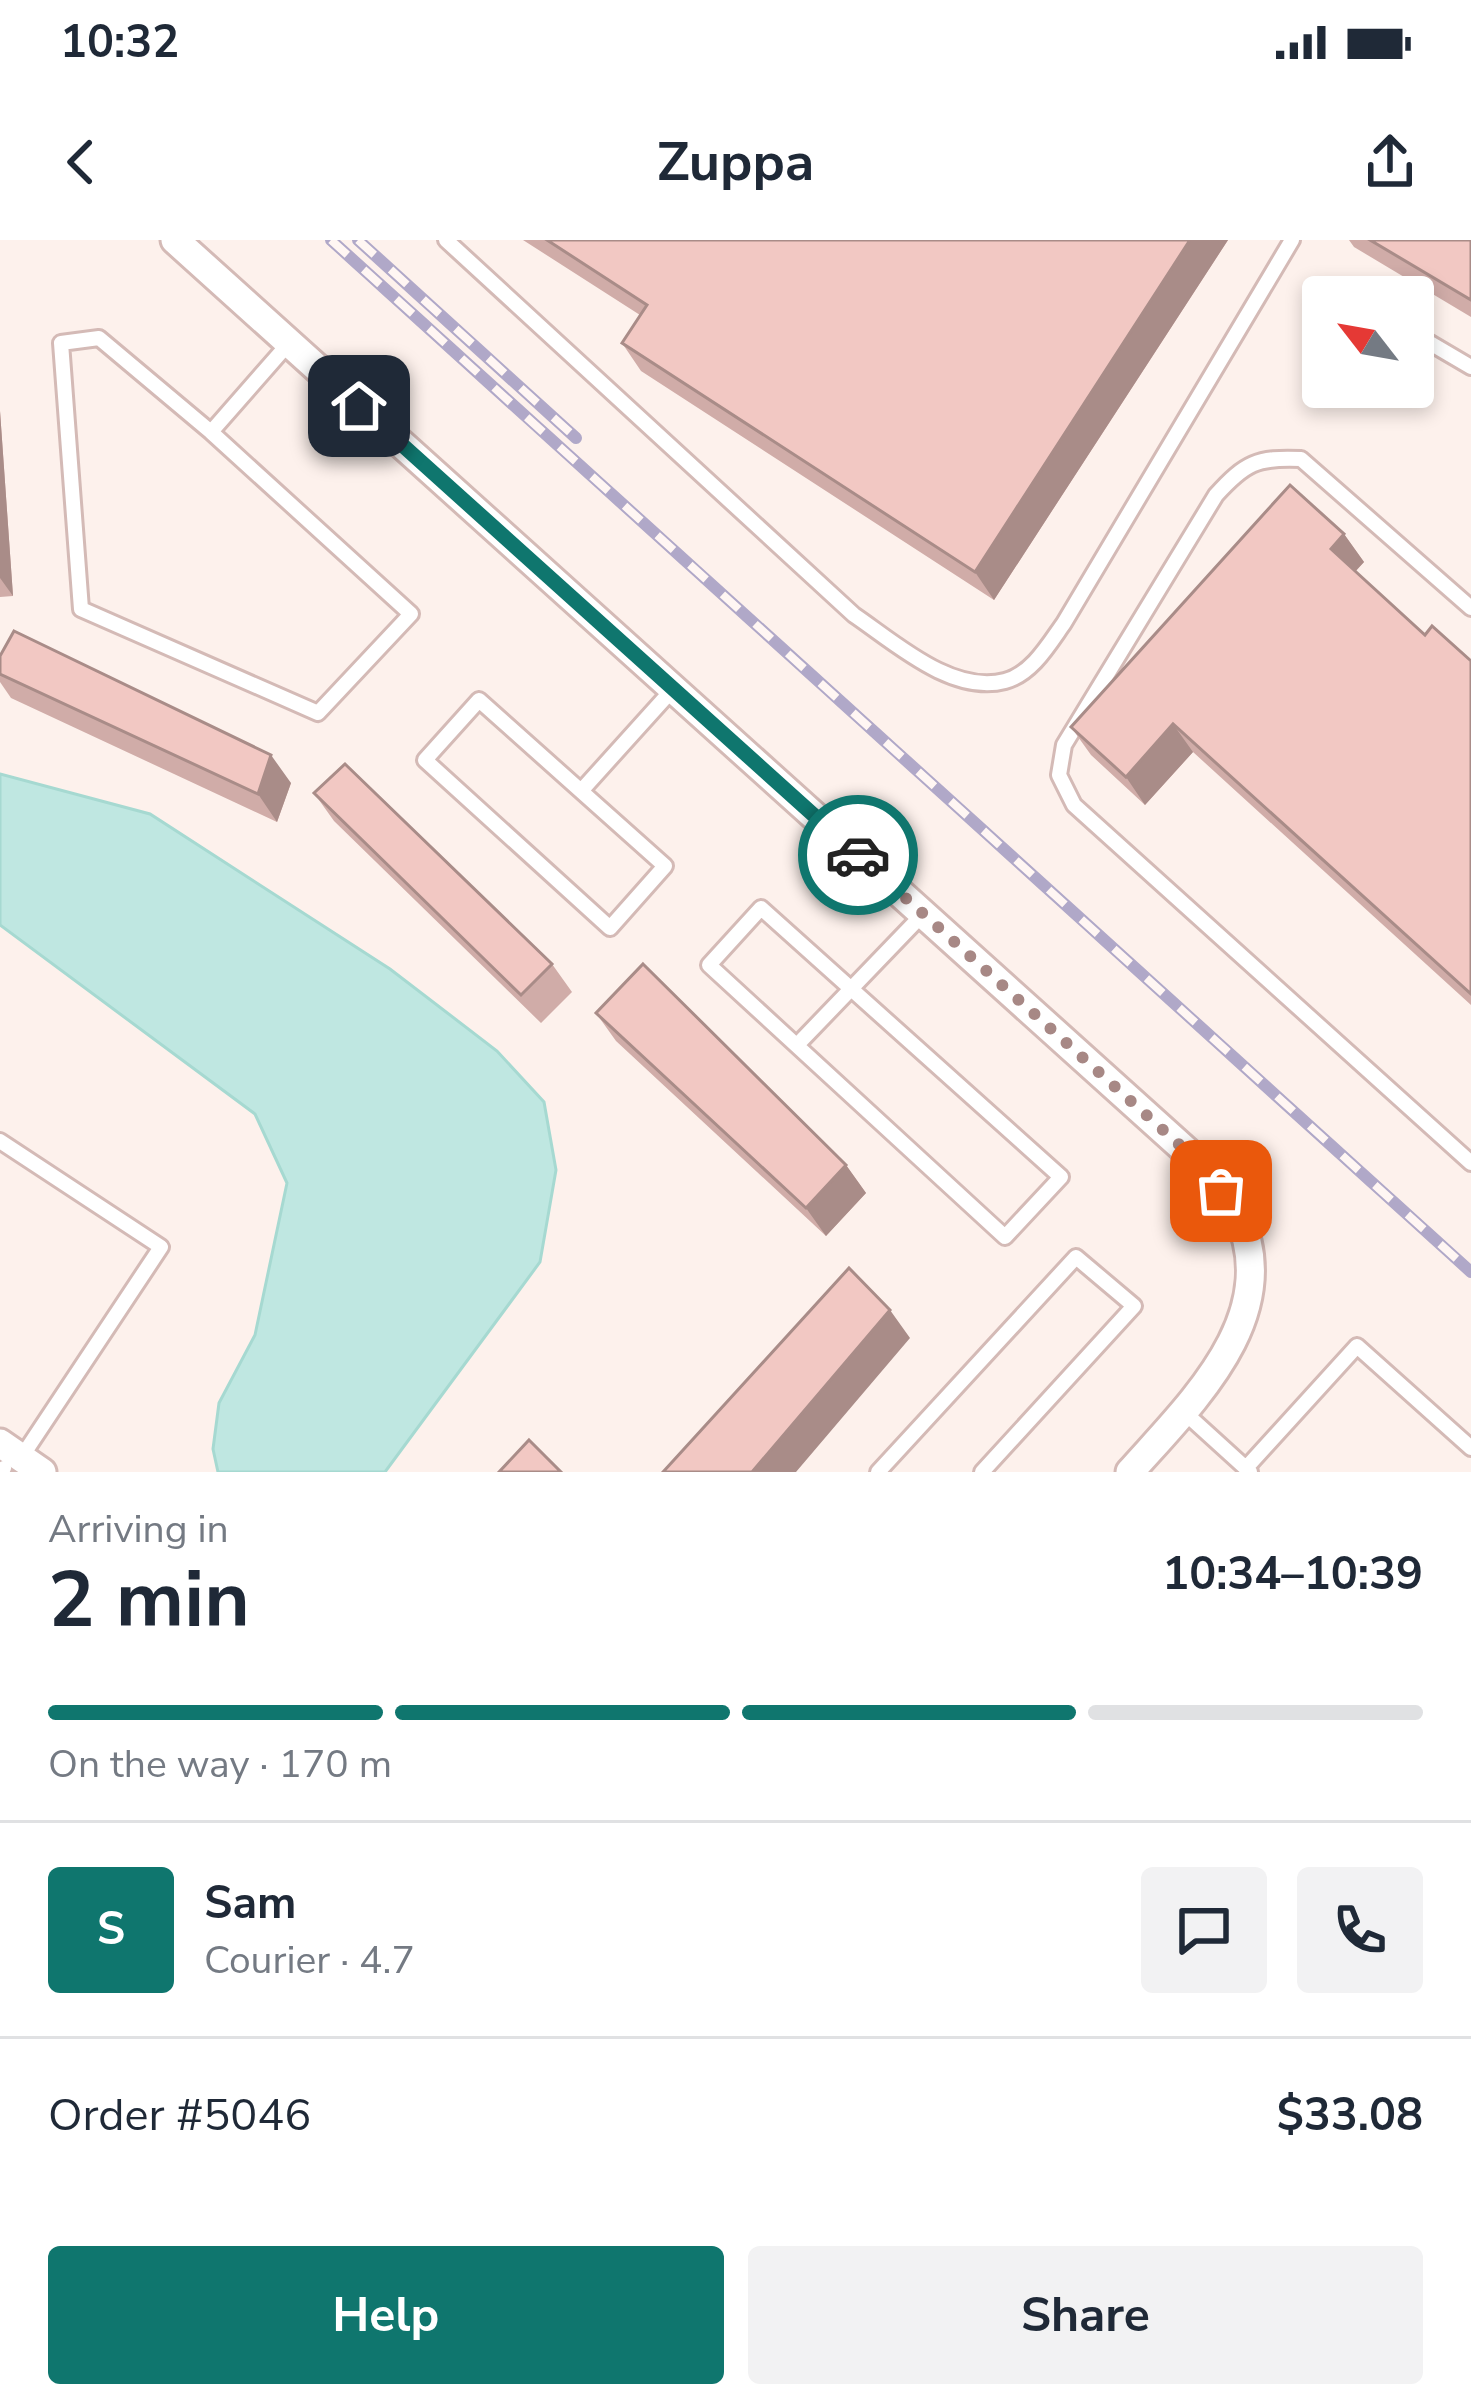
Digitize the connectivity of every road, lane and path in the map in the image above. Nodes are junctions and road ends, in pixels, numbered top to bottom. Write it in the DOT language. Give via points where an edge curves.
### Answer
graph roads {
  1 [pos="175,240"];
  2 [pos="446,240"];
  3 [pos="1292,240"];
  4 [pos="289,343"];
  5 [pos="1434,345"];
  6 [pos="1471,367"];
  7 [pos="211,432"];
  8 [pos="1471,608"];
  9 [pos="674,689"];
  10 [pos="581,791"];
  11 [pos="923,914"];
  12 [pos="852,988"];
  13 [pos="798,1044"];
  14 [pos="0,1141"];
  15 [pos="1471,1163"];
  16 [pos="1184,1412"];
  17 [pos="1471,1448"];
  18 [pos="11,1464"];
  19 [pos="1248,1470"];
  20 [pos="878,1472"];
  21 [pos="982,1472"];
  22 [pos="1130,1472"];
  1 -- 4 [label="street"];
  2 -- 3 [label="lane" via="854,615 963,680 1005,681 1036,662 1064,623"];
  4 -- 7 [label="lane"];
  4 -- 9 [label="street"];
  5 -- 6 [label="lane"];
  7 -- 7 [label="lane" via="411,614 318,713 81,609 61,343 99,338"];
  8 -- 15 [label="lane" via="1301,459 1269,458 1240,469 1216,495 1064,745 1059,775 1074,805"];
  9 -- 10 [label="lane"];
  9 -- 11 [label="street"];
  10 -- 10 [label="lane" via="665,866 610,928 425,760 479,700"];
  11 -- 12 [label="lane"];
  11 -- 16 [label="street" via="1204,1167 1238,1214 1251,1270 1239,1332"];
  12 -- 13 [label="lane"];
  12 -- 13 [label="lane" via="761,908 709,965"];
  12 -- 13 [label="lane" via="1061,1177 1005,1237"];
  14 -- 18 [label="lane" via="161,1247"];
  16 -- 19 [label="lane"];
  16 -- 22 [label="street"];
  17 -- 19 [label="lane" via="1357,1346"];
  20 -- 21 [label="lane" via="1076,1257 1134,1306"];
}
